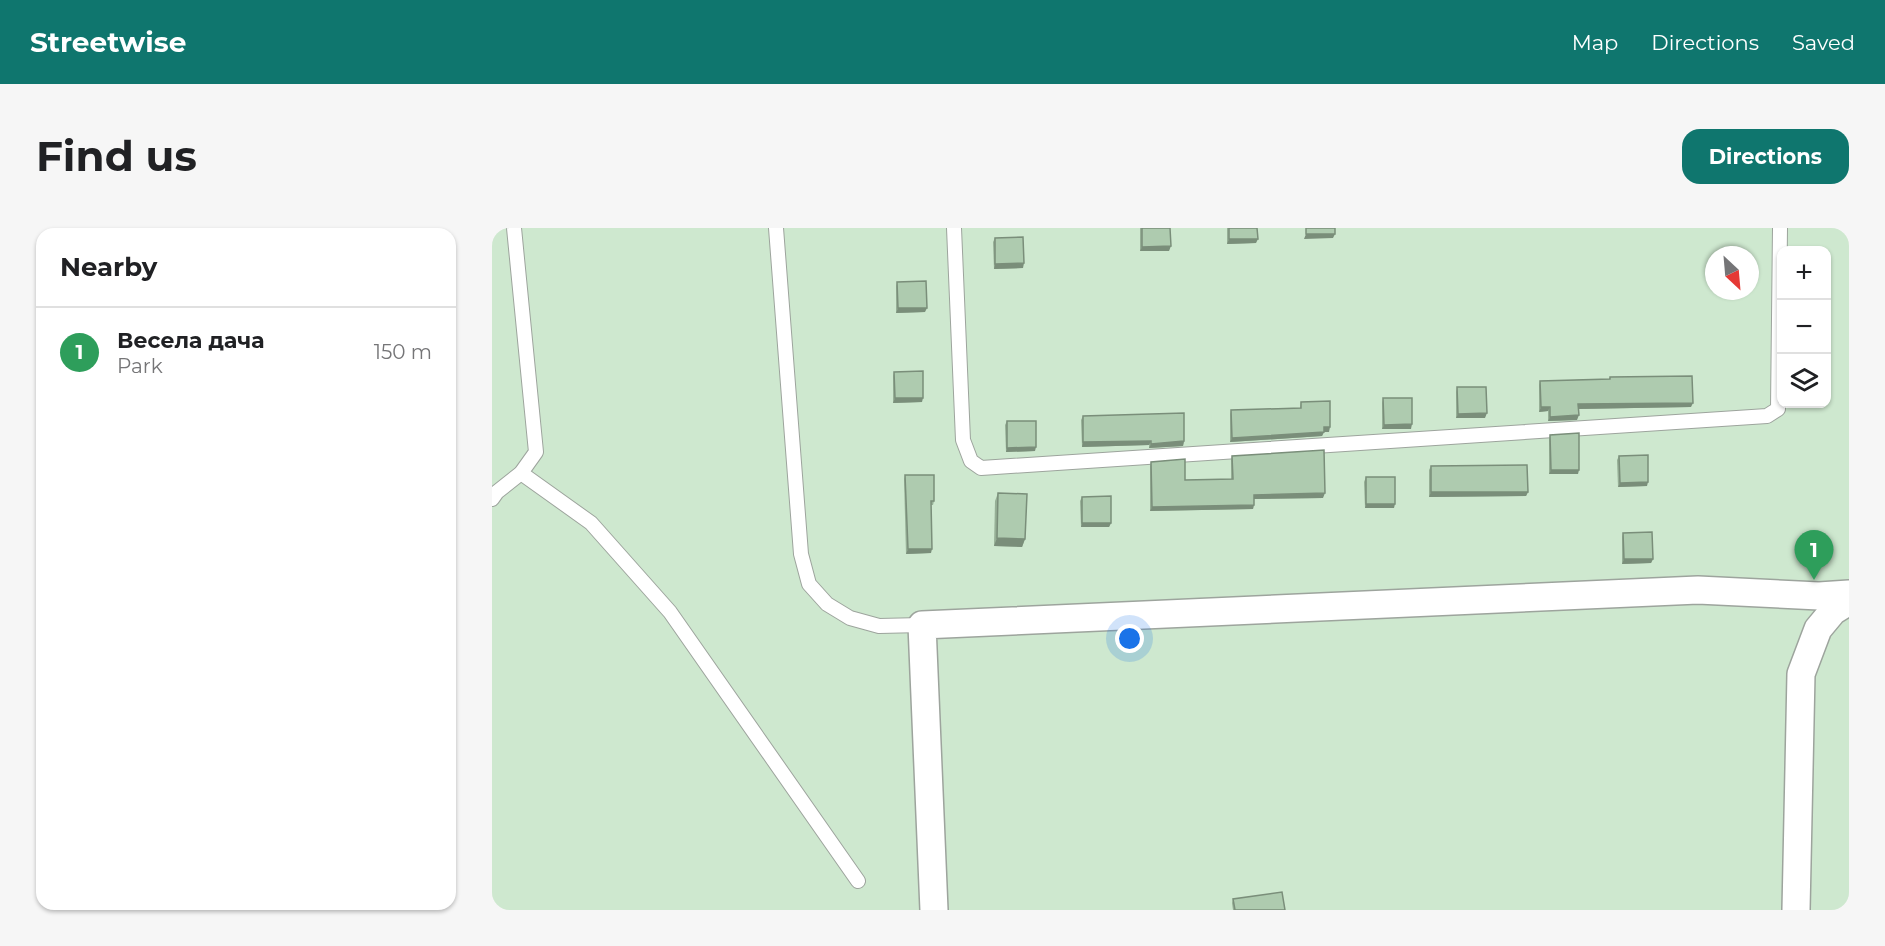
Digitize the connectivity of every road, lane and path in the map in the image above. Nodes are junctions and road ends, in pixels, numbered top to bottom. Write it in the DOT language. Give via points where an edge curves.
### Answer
graph roads {
  1 [pos="514,228"];
  2 [pos="776,228"];
  3 [pos="954,228"];
  4 [pos="1780,228"];
  5 [pos="520,473"];
  6 [pos="492,499"];
  7 [pos="1849,594"];
  8 [pos="1849,601"];
  9 [pos="922,625"];
  10 [pos="858,881"];
  11 [pos="934,910"];
  12 [pos="1796,910"];
  1 -- 5 [label="lane" via="536,452"];
  2 -- 9 [label="lane" via="801,554 809,584 827,604 850,618 879,626"];
  3 -- 4 [label="lane" via="963,440 971,461 981,468 1767,416 1778,409"];
  5 -- 6 [label="lane"];
  5 -- 10 [label="lane" via="591,523 670,612"];
  7 -- 9 [label="street" via="1698,590"];
  8 -- 12 [label="street" via="1833,611 1818,630 1802,674"];
  9 -- 11 [label="street"];
}
